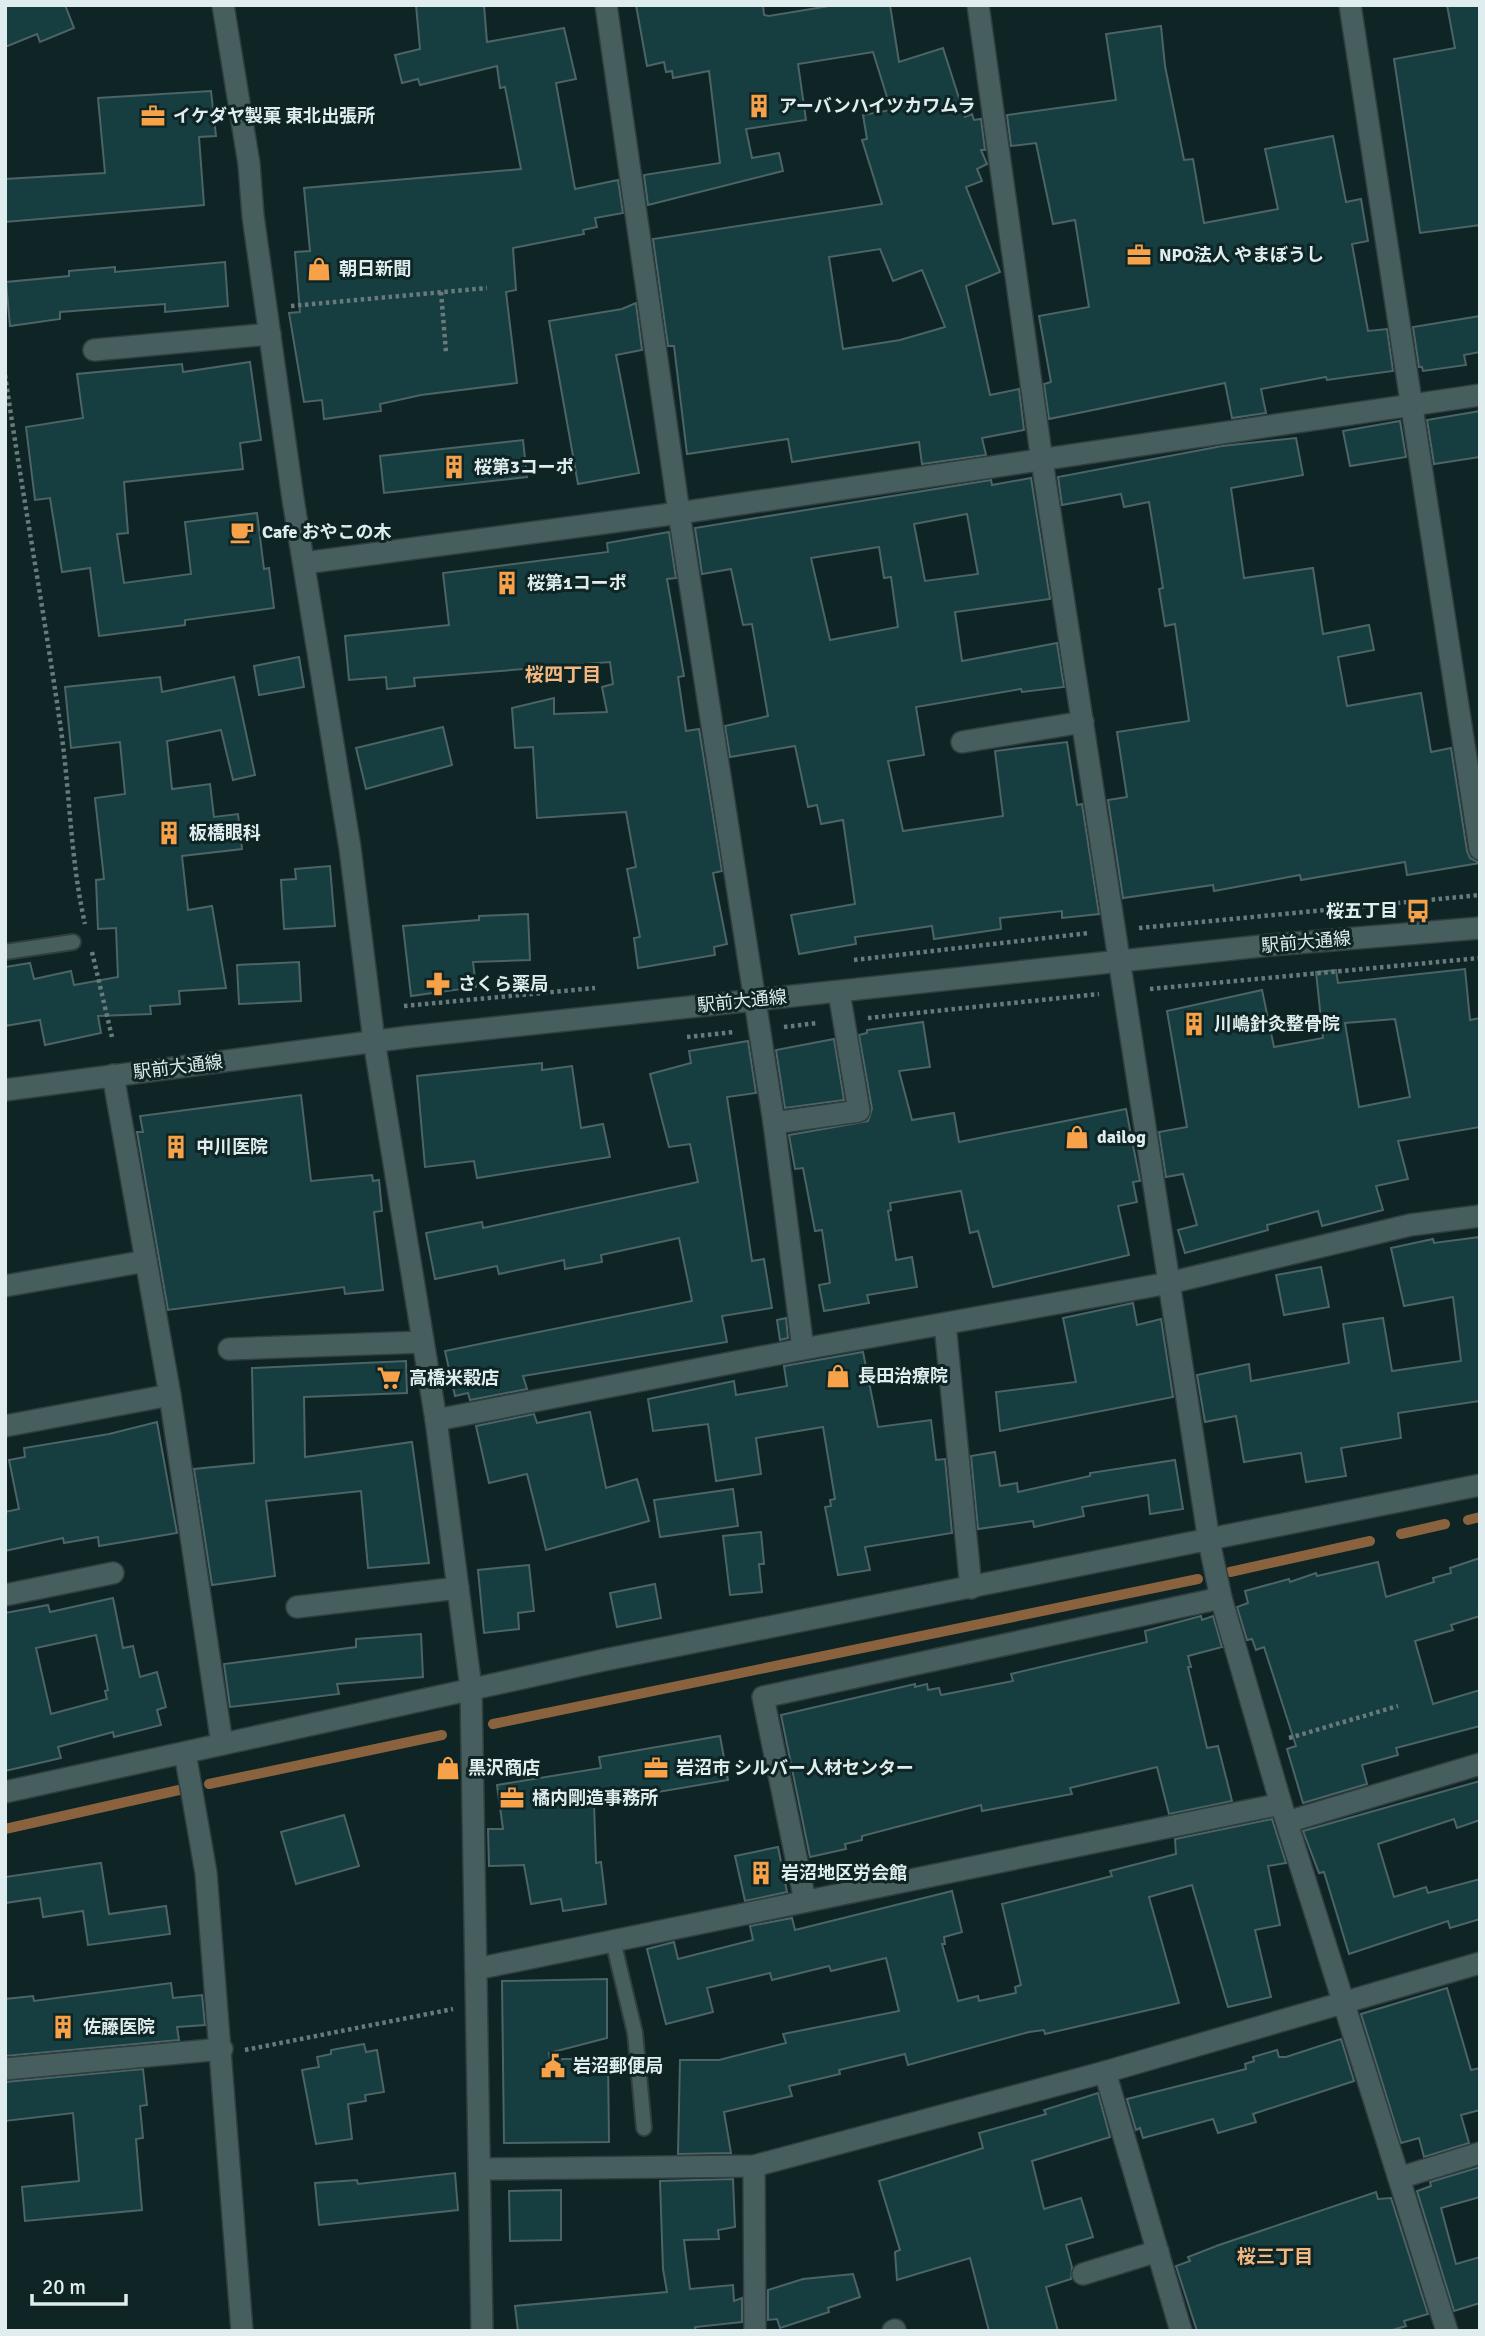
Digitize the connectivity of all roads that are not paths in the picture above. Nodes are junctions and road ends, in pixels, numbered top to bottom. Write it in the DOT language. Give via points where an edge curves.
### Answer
graph roads {
  1 [pos="223,5"];
  2 [pos="606,5"];
  3 [pos="978,5"];
  4 [pos="1350,5"];
  5 [pos="270,334"];
  6 [pos="94,350"];
  7 [pos="1480,395"];
  8 [pos="1410,406"];
  9 [pos="1042,461"];
  10 [pos="679,513"];
  11 [pos="304,562"];
  12 [pos="1083,722"];
  13 [pos="962,742"];
  14 [pos="1480,849"];
  15 [pos="1480,928"];
  16 [pos="73,942"];
  17 [pos="5,952"];
  18 [pos="1121,962"];
  19 [pos="839,992"];
  20 [pos="754,1000"];
  21 [pos="374,1041"];
  22 [pos="113,1075"];
  23 [pos="5,1090"];
  24 [pos="774,1123"];
  25 [pos="1480,1216"];
  26 [pos="146,1261"];
  27 [pos="1169,1283"];
  28 [pos="5,1286"];
  29 [pos="945,1324"];
  30 [pos="423,1342"];
  31 [pos="229,1349"];
  32 [pos="803,1349"];
  33 [pos="170,1395"];
  34 [pos="436,1420"];
  35 [pos="5,1426"];
  36 [pos="1480,1485"];
  37 [pos="1209,1541"];
  38 [pos="113,1573"];
  39 [pos="458,1588"];
  40 [pos="971,1588"];
  41 [pos="5,1595"];
  42 [pos="1221,1598"];
  43 [pos="297,1607"];
  44 [pos="471,1688"];
  45 [pos="222,1744"];
  46 [pos="185,1753"];
  47 [pos="1480,1764"];
  48 [pos="5,1792"];
  49 [pos="1284,1813"];
  50 [pos="805,1901"];
  51 [pos="613,1941"];
  52 [pos="1480,1963"];
  53 [pos="476,1969"];
  54 [pos="1345,2003"];
  55 [pos="222,2051"];
  56 [pos="5,2069"];
  57 [pos="1105,2072"];
  58 [pos="644,2128"];
  59 [pos="1480,2153"];
  60 [pos="754,2166"];
  61 [pos="481,2169"];
  62 [pos="1399,2178"];
  63 [pos="1158,2251"];
  64 [pos="1083,2274"];
  65 [pos="242,2331"];
  66 [pos="482,2331"];
  67 [pos="755,2331"];
  68 [pos="1181,2331"];
  69 [pos="1447,2331"];
  1 -- 5 [label="street"];
  2 -- 10 [label="street"];
  3 -- 9 [label="street"];
  4 -- 8 [label="street"];
  5 -- 6 [label="street"];
  5 -- 11 [label="street"];
  7 -- 8 [label="street"];
  8 -- 9 [label="street"];
  8 -- 14 [label="street"];
  9 -- 10 [label="street"];
  9 -- 12 [label="street"];
  10 -- 11 [label="street"];
  10 -- 20 [label="street"];
  11 -- 21 [label="street" via="350,848"];
  12 -- 13 [label="street"];
  12 -- 18 [label="street"];
  15 -- 18 [label="street, 駅前大通線"];
  16 -- 17 [label="lane"];
  18 -- 19 [label="street, 駅前大通線"];
  18 -- 27 [label="street"];
  19 -- 20 [label="street, 駅前大通線"];
  19 -- 24 [label="street" via="859,1111"];
  20 -- 21 [label="street, 駅前大通線"];
  20 -- 24 [label="street"];
  21 -- 22 [label="street, 駅前大通線"];
  21 -- 30 [label="street"];
  22 -- 23 [label="street, 駅前大通線"];
  22 -- 26 [label="street"];
  24 -- 32 [label="street"];
  25 -- 27 [label="street" via="1410,1225"];
  26 -- 28 [label="street"];
  26 -- 33 [label="street"];
  27 -- 29 [label="street"];
  27 -- 37 [label="street"];
  29 -- 32 [label="street"];
  29 -- 40 [label="street"];
  30 -- 31 [label="street"];
  30 -- 34 [label="street"];
  32 -- 34 [label="street"];
  33 -- 35 [label="street"];
  33 -- 45 [label="street"];
  34 -- 39 [label="street"];
  36 -- 37 [label="street"];
  37 -- 40 [label="street"];
  37 -- 42 [label="street"];
  38 -- 41 [label="street"];
  39 -- 43 [label="street"];
  39 -- 44 [label="street"];
  40 -- 44 [label="street"];
  42 -- 49 [label="street"];
  42 -- 50 [label="street" via="763,1697"];
  44 -- 45 [label="street"];
  44 -- 53 [label="street"];
  45 -- 46 [label="street"];
  46 -- 48 [label="street"];
  46 -- 55 [label="street" via="204,1856"];
  47 -- 49 [label="street"];
  49 -- 50 [label="street"];
  49 -- 54 [label="street"];
  50 -- 51 [label="street"];
  51 -- 53 [label="street"];
  51 -- 58 [label="lane" via="635,2033"];
  52 -- 54 [label="street"];
  53 -- 61 [label="street"];
  54 -- 57 [label="street"];
  54 -- 62 [label="street"];
  55 -- 56 [label="street"];
  55 -- 65 [label="street"];
  57 -- 60 [label="street"];
  57 -- 63 [label="street"];
  59 -- 62 [label="street"];
  60 -- 61 [label="street"];
  60 -- 67 [label="street"];
  61 -- 66 [label="street"];
  62 -- 69 [label="street"];
  63 -- 64 [label="street"];
  63 -- 68 [label="street"];
}
